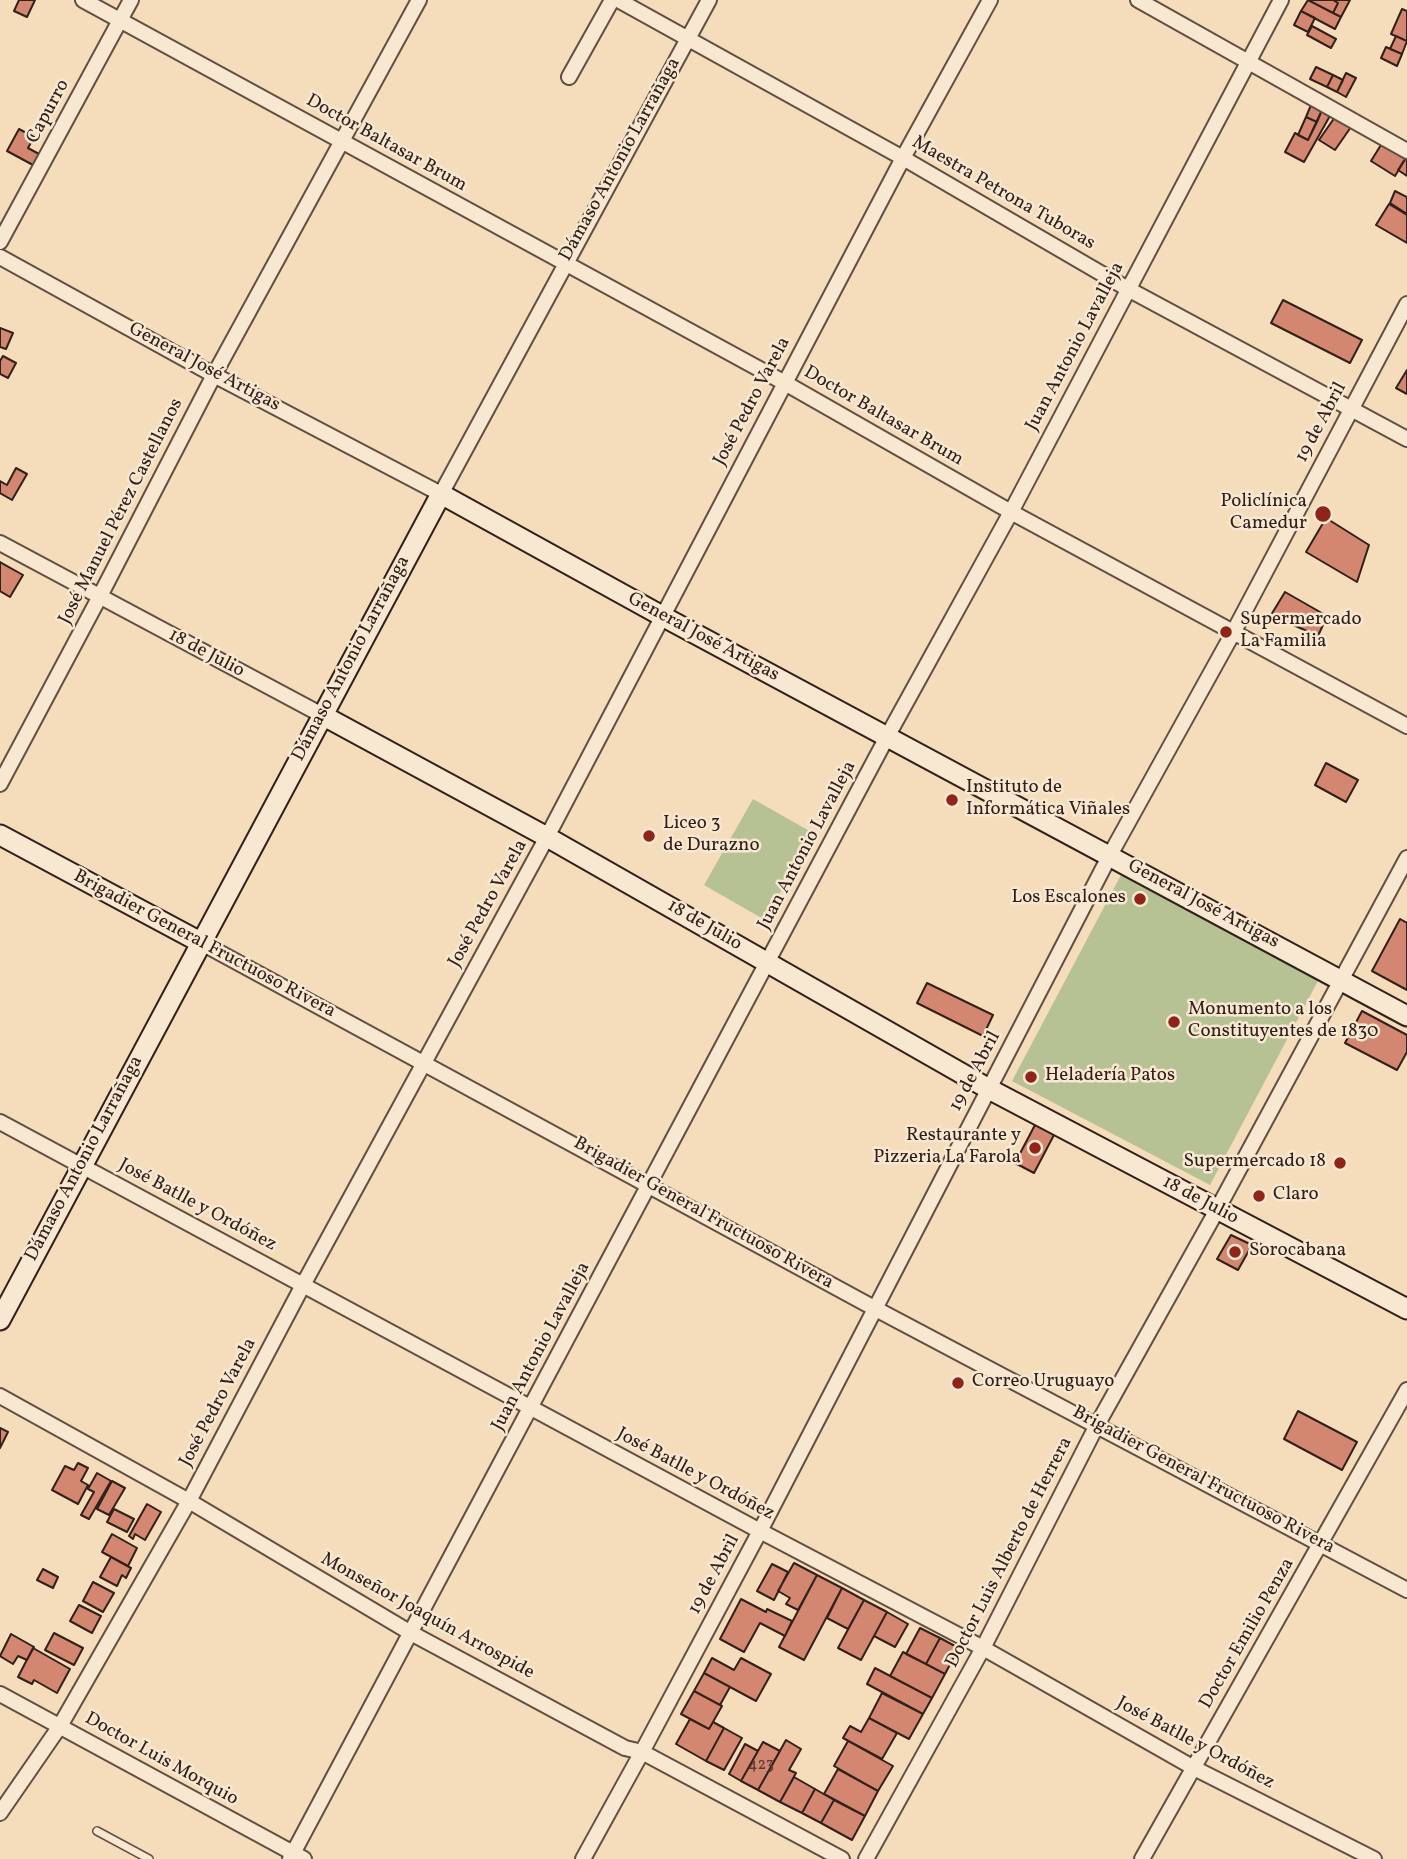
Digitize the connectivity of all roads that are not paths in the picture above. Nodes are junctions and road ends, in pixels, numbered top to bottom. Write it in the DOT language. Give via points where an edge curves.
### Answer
graph roads {
  1 [pos="83,0"];
  2 [pos="131,0"];
  3 [pos="419,0"];
  4 [pos="612,0"];
  5 [pos="618,0"];
  6 [pos="709,0"];
  7 [pos="990,0"];
  8 [pos="1138,0"];
  9 [pos="1281,0"];
  10 [pos="120,20"];
  11 [pos="688,39"];
  12 [pos="1248,60"];
  13 [pos="569,77"];
  14 [pos="343,142"];
  15 [pos="1407,151"];
  16 [pos="903,158"];
  17 [pos="0,242"];
  18 [pos="0,257"];
  19 [pos="565,263"];
  20 [pos="1128,289"];
  21 [pos="1407,304"];
  22 [pos="214,375"];
  23 [pos="785,383"];
  24 [pos="1351,409"];
  25 [pos="1407,439"];
  26 [pos="441,494"];
  27 [pos="1011,512"];
  28 [pos="0,543"];
  29 [pos="99,598"];
  30 [pos="662,616"];
  31 [pos="1233,633"];
  32 [pos="322,715"];
  33 [pos="1407,726"];
  34 [pos="887,737"];
  35 [pos="0,784"];
  36 [pos="0,835"];
  37 [pos="547,837"];
  38 [pos="1110,855"];
  39 [pos="1407,858"];
  40 [pos="200,942"];
  41 [pos="767,962"];
  42 [pos="1340,980"];
  43 [pos="1407,1016"];
  44 [pos="423,1064"];
  45 [pos="989,1089"];
  46 [pos="0,1122"];
  47 [pos="81,1166"];
  48 [pos="650,1185"];
  49 [pos="1217,1210"];
  50 [pos="303,1285"];
  51 [pos="874,1308"];
  52 [pos="1407,1309"];
  53 [pos="0,1320"];
  54 [pos="1407,1390"];
  55 [pos="0,1396"];
  56 [pos="530,1408"];
  57 [pos="1097,1425"];
  58 [pos="188,1501"];
  59 [pos="760,1531"];
  60 [pos="1322,1544"];
  61 [pos="1407,1590"];
  62 [pos="411,1633"];
  63 [pos="983,1648"];
  64 [pos="0,1695"];
  65 [pos="60,1726"];
  66 [pos="642,1752"];
  67 [pos="1194,1768"];
  68 [pos="0,1814"];
  69 [pos="97,1831"];
  70 [pos="296,1857"];
  71 [pos="149,1859"];
  72 [pos="583,1859"];
  73 [pos="842,1859"];
  74 [pos="866,1859"];
  75 [pos="1142,1859"];
  76 [pos="1374,1859"];
  1 -- 10 [label="street, Doctor Baltasar Brum"];
  2 -- 10 [label="street, Capurro"];
  3 -- 14 [label="street, José Manuel Pérez Castellanos"];
  4 -- 13 [label="street"];
  5 -- 11 [label="street, Maestra Petrona Tuboras"];
  6 -- 11 [label="street, Dámaso Antonio Larrañaga"];
  7 -- 16 [label="street, José Pedro Varela"];
  8 -- 12 [label="street"];
  9 -- 12 [label="street, Juan Antonio Lavalleja"];
  10 -- 14 [label="street, Doctor Baltasar Brum"];
  10 -- 17 [label="street, Capurro"];
  11 -- 16 [label="street, Maestra Petrona Tuboras"];
  11 -- 19 [label="street, Dámaso Antonio Larrañaga"];
  12 -- 15 [label="street"];
  12 -- 20 [label="street, Juan Antonio Lavalleja"];
  14 -- 19 [label="street, Doctor Baltasar Brum"];
  14 -- 22 [label="street, José Manuel Pérez Castellanos"];
  16 -- 20 [label="street, Maestra Petrona Tuboras"];
  16 -- 23 [label="street, José Pedro Varela"];
  18 -- 22 [label="street, General José Artigas"];
  19 -- 23 [label="street, Doctor Baltasar Brum"];
  19 -- 26 [label="street, Dámaso Antonio Larrañaga"];
  20 -- 24 [label="street, Maestra Petrona Tuboras"];
  20 -- 27 [label="street, Juan Antonio Lavalleja"];
  21 -- 24 [label="street, 19 de Abril"];
  22 -- 26 [label="street, General José Artigas"];
  22 -- 29 [label="street, José Manuel Pérez Castellanos"];
  23 -- 27 [label="street, Doctor Baltasar Brum"];
  23 -- 30 [label="street, José Pedro Varela"];
  24 -- 25 [label="street, Maestra Petrona Tuboras"];
  24 -- 31 [label="street, 19 de Abril"];
  26 -- 30 [label="street, General José Artigas"];
  26 -- 32 [label="street, Dámaso Antonio Larrañaga"];
  27 -- 31 [label="street, Doctor Baltasar Brum"];
  27 -- 34 [label="street, Juan Antonio Lavalleja"];
  28 -- 29 [label="street, 18 de Julio"];
  29 -- 32 [label="street, 18 de Julio"];
  29 -- 35 [label="street, José Manuel Pérez Castellanos"];
  30 -- 34 [label="street, General José Artigas"];
  30 -- 37 [label="street, José Pedro Varela"];
  31 -- 33 [label="street, Doctor Baltasar Brum"];
  31 -- 38 [label="street, 19 de Abril"];
  32 -- 37 [label="street, 18 de Julio"];
  32 -- 40 [label="street, Dámaso Antonio Larrañaga"];
  34 -- 38 [label="street, General José Artigas"];
  34 -- 41 [label="street, Juan Antonio Lavalleja"];
  36 -- 40 [label="street, Brigadier General Fructuoso Rivera"];
  37 -- 41 [label="street, 18 de Julio"];
  37 -- 44 [label="street, José Pedro Varela"];
  38 -- 42 [label="street, General José Artigas"];
  38 -- 45 [label="street, 19 de Abril"];
  39 -- 42 [label="street, Doctor Luis Alberto de Herrera"];
  40 -- 44 [label="street, Brigadier General Fructuoso Rivera"];
  40 -- 47 [label="street, Dámaso Antonio Larrañaga"];
  41 -- 45 [label="street, 18 de Julio"];
  41 -- 48 [label="street, Juan Antonio Lavalleja"];
  42 -- 43 [label="street, General José Artigas"];
  42 -- 49 [label="street, Doctor Luis Alberto de Herrera"];
  44 -- 48 [label="street, Brigadier General Fructuoso Rivera"];
  44 -- 50 [label="street, José Pedro Varela"];
  45 -- 49 [label="street, 18 de Julio"];
  45 -- 51 [label="street, 19 de Abril"];
  46 -- 47 [label="street, José Batlle y Ordóñez"];
  47 -- 50 [label="street, José Batlle y Ordóñez"];
  47 -- 53 [label="street, Dámaso Antonio Larrañaga"];
  48 -- 51 [label="street, Brigadier General Fructuoso Rivera"];
  48 -- 56 [label="street, Juan Antonio Lavalleja"];
  49 -- 52 [label="street, 18 de Julio"];
  49 -- 57 [label="street, Doctor Luis Alberto de Herrera"];
  50 -- 56 [label="street, José Batlle y Ordóñez"];
  50 -- 58 [label="street, José Pedro Varela"];
  51 -- 57 [label="street, Brigadier General Fructuoso Rivera"];
  51 -- 59 [label="street, 19 de Abril"];
  54 -- 60 [label="street, Doctor Emilio Penza"];
  55 -- 58 [label="street, Monseñor Joaquín Arrospide"];
  56 -- 59 [label="street, José Batlle y Ordóñez"];
  56 -- 62 [label="street, Juan Antonio Lavalleja"];
  57 -- 60 [label="street, Brigadier General Fructuoso Rivera"];
  57 -- 63 [label="street, Doctor Luis Alberto de Herrera"];
  58 -- 62 [label="street, Monseñor Joaquín Arrospide"];
  58 -- 65 [label="street, José Pedro Varela"];
  59 -- 63 [label="street, José Batlle y Ordóñez"];
  59 -- 66 [label="street, 19 de Abril"];
  60 -- 61 [label="street, Brigadier General Fructuoso Rivera"];
  60 -- 67 [label="street, Doctor Emilio Penza"];
  62 -- 66 [label="street, Monseñor Joaquín Arrospide" via="625,1748"];
  62 -- 70 [label="street, Juan Antonio Lavalleja"];
  63 -- 67 [label="street, José Batlle y Ordóñez"];
  63 -- 74 [label="street, Doctor Luis Alberto de Herrera"];
  64 -- 65 [label="street, Doctor Luis Morquio"];
  65 -- 68 [label="street, José Pedro Varela"];
  65 -- 70 [label="street, Doctor Luis Morquio"];
  66 -- 72 [label="street, 19 de Abril"];
  66 -- 73 [label="street, Monseñor Joaquín Arrospide"];
  67 -- 75 [label="street, Doctor Emilio Penza"];
  67 -- 76 [label="street, José Batlle y Ordóñez"];
  69 -- 71 [label="lane"];
}
